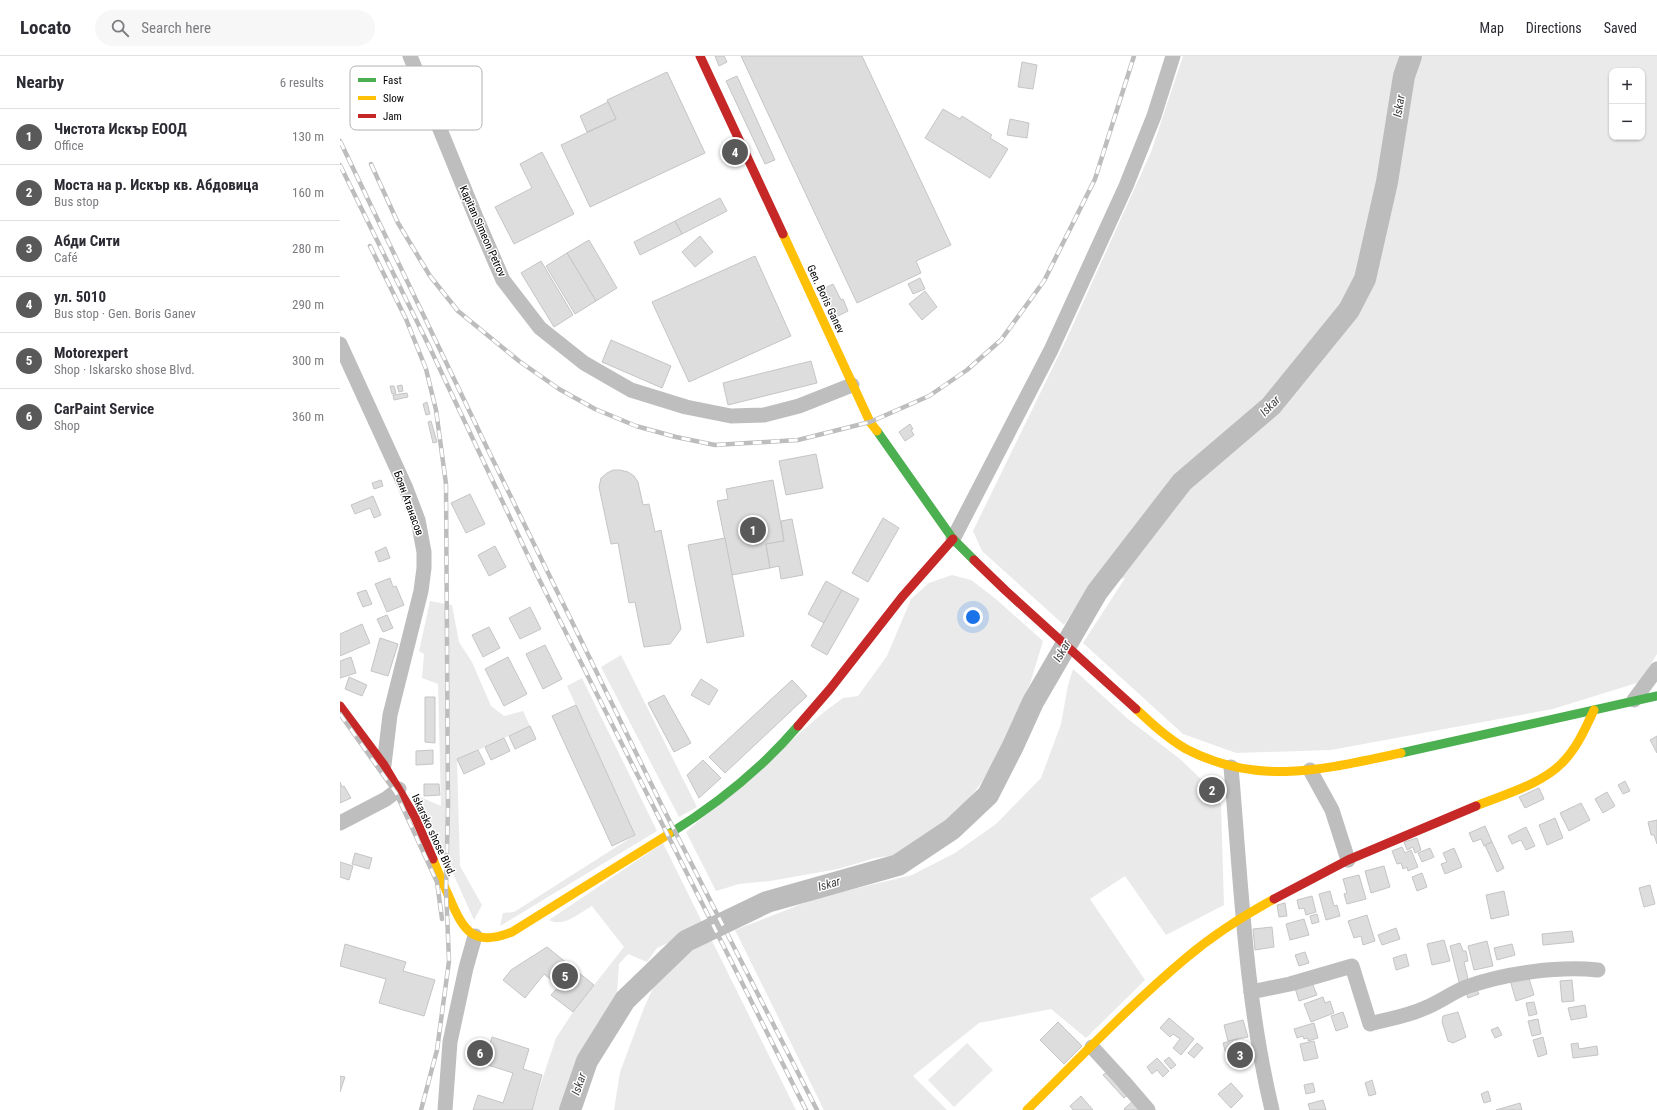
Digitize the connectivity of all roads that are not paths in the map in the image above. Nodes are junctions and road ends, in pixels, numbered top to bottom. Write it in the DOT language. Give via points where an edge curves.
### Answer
graph roads {
  1 [pos="410,56"];
  2 [pos="700,56"];
  3 [pos="1173,56"];
  4 [pos="414,66"];
  5 [pos="440,130"];
  6 [pos="340,344"];
  7 [pos="852,385"];
  8 [pos="953,539"];
  9 [pos="1657,669"];
  10 [pos="1657,696"];
  11 [pos="1634,700"];
  12 [pos="340,706"];
  13 [pos="1594,710"];
  14 [pos="384,765"];
  15 [pos="1231,767"];
  16 [pos="1310,770"];
  17 [pos="399,790"];
  18 [pos="340,823"];
  19 [pos="1348,860"];
  20 [pos="1244,916"];
  21 [pos="475,936"];
  22 [pos="1598,970"];
  23 [pos="1251,992"];
  24 [pos="1092,1047"];
  25 [pos="1037,1107"];
  26 [pos="445,1110"];
  27 [pos="1148,1110"];
  28 [pos="1272,1110"];
  1 -- 4 [label="street, Kapitan Simeon Petrov"];
  2 -- 7 [label="street, Gen. Boris Ganev"];
  3 -- 8 [label="street" via="1154,116 1126,186 1058,336"];
  5 -- 7 [label="street, Kapitan Simeon Petrov" via="503,280 540,328 584,363 631,390 686,407 731,416 764,415 799,406"];
  6 -- 14 [label="street, Боян Атанасов" via="405,486 418,520 424,552 421,591 390,715"];
  7 -- 8 [label="street, Gen. Boris Ganev" via="882,441"];
  8 -- 15 [label="street, Gen. Boris Ganev" via="1005,590 1161,732 1185,748"];
  8 -- 21 [label="street" via="902,597 830,689 777,750 700,815 512,932 486,940"];
  9 -- 11 [label="street"];
  10 -- 11 [label="street, Gen. Boris Ganev"];
  11 -- 13 [label="street, Gen. Boris Ganev"];
  12 -- 14 [label="street, Iskarsko shose Blvd."];
  13 -- 16 [label="street, Gen. Boris Ganev" via="1468,739"];
  13 -- 19 [label="street" via="1568,756 1556,769 1537,781"];
  14 -- 17 [label="street, Iskarsko shose Blvd."];
  15 -- 16 [label="street, Gen. Boris Ganev" via="1278,772"];
  15 -- 20 [label="street"];
  16 -- 19 [label="street" via="1332,810"];
  17 -- 18 [label="street"];
  17 -- 21 [label="street, Iskarsko shose Blvd." via="415,817 456,916 466,930"];
  19 -- 20 [label="street" via="1273,898"];
  20 -- 23 [label="street"];
  20 -- 24 [label="street" via="1186,956"];
  21 -- 26 [label="street" via="450,1042"];
  22 -- 23 [label="street" via="1552,970 1501,978 1468,986 1424,1008 1370,1024 1352,966"];
  23 -- 28 [label="street"];
  24 -- 25 [label="street"];
  24 -- 27 [label="street"];
}
